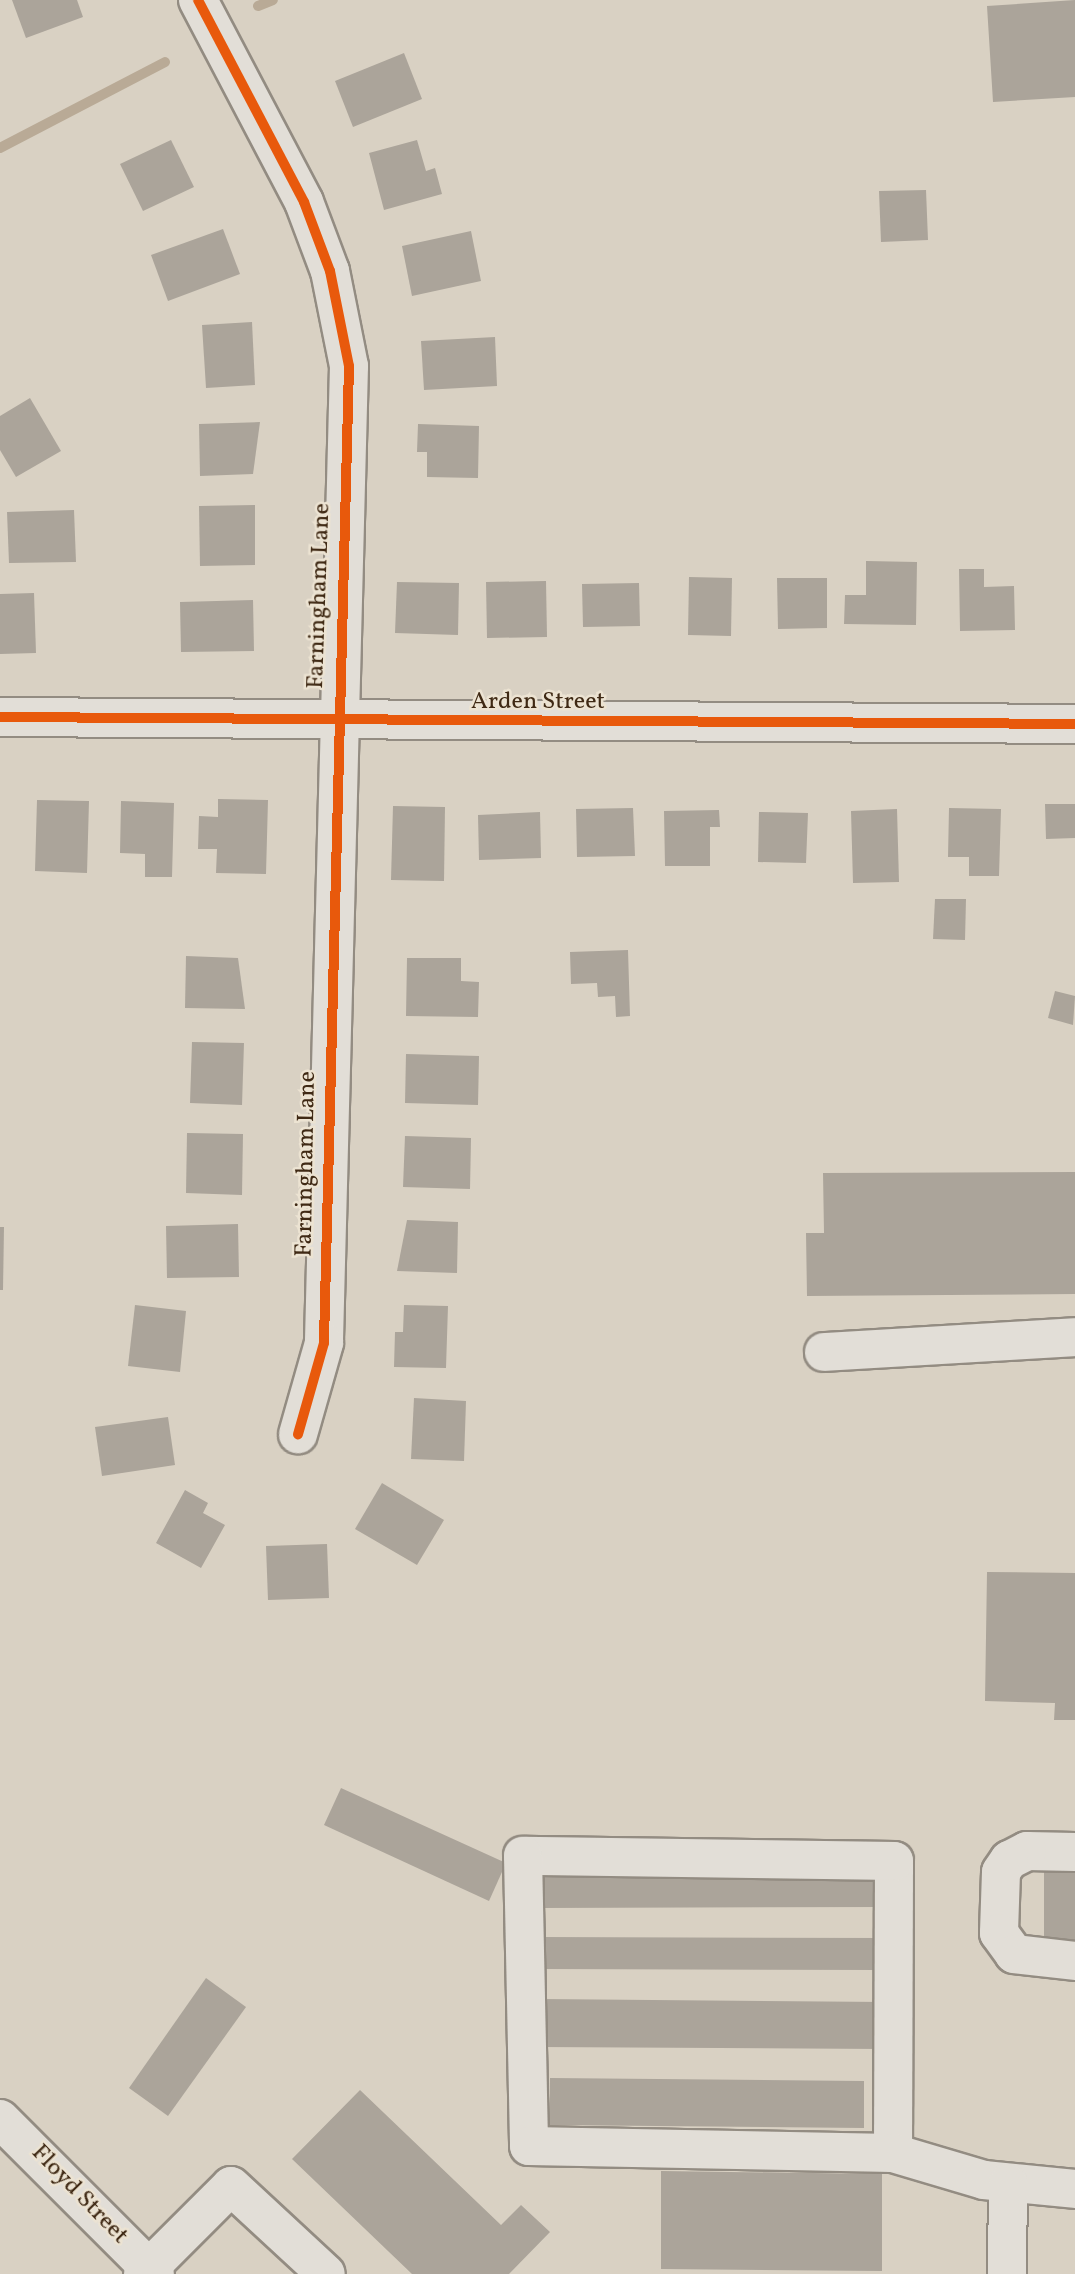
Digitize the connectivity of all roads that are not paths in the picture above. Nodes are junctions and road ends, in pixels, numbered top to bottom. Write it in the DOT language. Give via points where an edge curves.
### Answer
graph roads {
  1 [pos="198,0"];
  2 [pos="0,717"];
  3 [pos="337,722"];
  4 [pos="1075,724"];
  5 [pos="1075,1337"];
  6 [pos="824,1352"];
  7 [pos="299,1434"];
  8 [pos="1075,1852"];
  9 [pos="1075,1961"];
  10 [pos="0,2119"];
  11 [pos="893,2152"];
  12 [pos="1008,2183"];
  13 [pos="1075,2189"];
  14 [pos="149,2272"];
  15 [pos="326,2274"];
  16 [pos="1007,2274"];
  1 -- 3 [label="street, Farningham Lane" via="304,202 330,271 349,366"];
  2 -- 3 [label="street, Arden Street"];
  3 -- 4 [label="street, Arden Street"];
  3 -- 7 [label="street, Farningham Lane" via="324,1343"];
  5 -- 6 [label="street"];
  8 -- 9 [label="street" via="1027,1851 1009,1860 1001,1872 999,1933 1014,1954"];
  10 -- 14 [label="street, Floyd Street"];
  11 -- 11 [label="street" via="529,2146 523,1856 894,1861"];
  11 -- 12 [label="street"];
  12 -- 13 [label="street"];
  12 -- 16 [label="street"];
  14 -- 15 [label="street" via="231,2186"];
}
